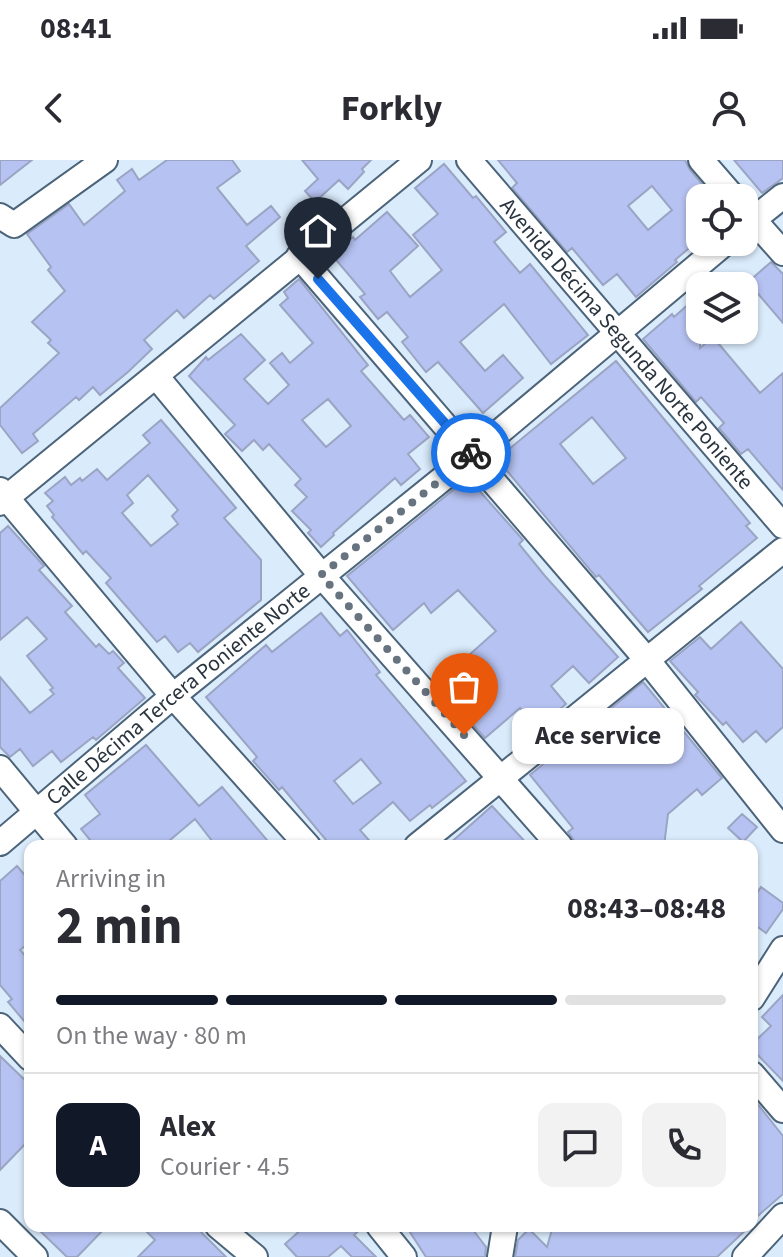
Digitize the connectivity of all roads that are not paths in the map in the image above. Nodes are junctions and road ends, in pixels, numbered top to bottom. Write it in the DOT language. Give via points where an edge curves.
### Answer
graph roads {
  1 [pos="105,160"];
  2 [pos="419,160"];
  3 [pos="469,160"];
  4 [pos="701,160"];
  5 [pos="722,184"];
  6 [pos="783,196"];
  7 [pos="758,212"];
  8 [pos="7,220"];
  9 [pos="758,229"];
  10 [pos="783,253"];
  11 [pos="299,256"];
  12 [pos="710,256"];
  13 [pos="618,334"];
  14 [pos="156,376"];
  15 [pos="472,455"];
  16 [pos="2,497"];
  17 [pos="783,526"];
  18 [pos="783,550"];
  19 [pos="321,575"];
  20 [pos="648,661"];
  21 [pos="173,696"];
  22 [pos="0,768"];
  23 [pos="501,777"];
  24 [pos="38,812"];
  25 [pos="783,830"];
  26 [pos="60,840"];
  27 [pos="303,840"];
  28 [pos="424,840"];
  29 [pos="555,840"];
  30 [pos="0,843"];
  31 [pos="783,949"];
  32 [pos="758,989"];
  33 [pos="0,1026"];
  34 [pos="24,1052"];
  35 [pos="758,1081"];
  36 [pos="783,1110"];
  37 [pos="783,1216"];
  38 [pos="0,1222"];
  39 [pos="225,1232"];
  40 [pos="384,1232"];
  41 [pos="504,1232"];
  42 [pos="35,1257"];
  43 [pos="255,1257"];
  44 [pos="404,1257"];
  45 [pos="500,1257"];
  46 [pos="745,1257"];
  1 -- 8 [label="street"];
  2 -- 11 [label="street"];
  3 -- 13 [label="street, Avenida Décima Segunda Norte Poniente"];
  4 -- 5 [label="street"];
  6 -- 7 [label="street"];
  9 -- 10 [label="street"];
  11 -- 14 [label="street"];
  11 -- 15 [label="street"];
  12 -- 13 [label="street, Calle Décima Tercera Poniente Norte"];
  13 -- 15 [label="street, Calle Décima Tercera Poniente Norte"];
  13 -- 17 [label="street, Avenida Décima Segunda Norte Poniente"];
  14 -- 16 [label="street"];
  14 -- 19 [label="street"];
  15 -- 19 [label="street, Calle Décima Tercera Poniente Norte"];
  15 -- 20 [label="street"];
  16 -- 21 [label="street"];
  18 -- 20 [label="street"];
  19 -- 21 [label="street, Calle Décima Tercera Poniente Norte"];
  19 -- 23 [label="street"];
  20 -- 23 [label="street"];
  20 -- 25 [label="street"];
  21 -- 24 [label="street, Calle Décima Tercera Poniente Norte"];
  21 -- 27 [label="street"];
  22 -- 24 [label="street"];
  23 -- 28 [label="street"];
  23 -- 29 [label="street"];
  24 -- 26 [label="street"];
  24 -- 30 [label="street, Calle Décima Tercera Poniente Norte"];
  31 -- 32 [label="street"];
  33 -- 34 [label="street"];
  35 -- 36 [label="street"];
  37 -- 46 [label="street"];
  38 -- 42 [label="street"];
  39 -- 43 [label="street"];
  40 -- 44 [label="street"];
  41 -- 45 [label="street"];
}
